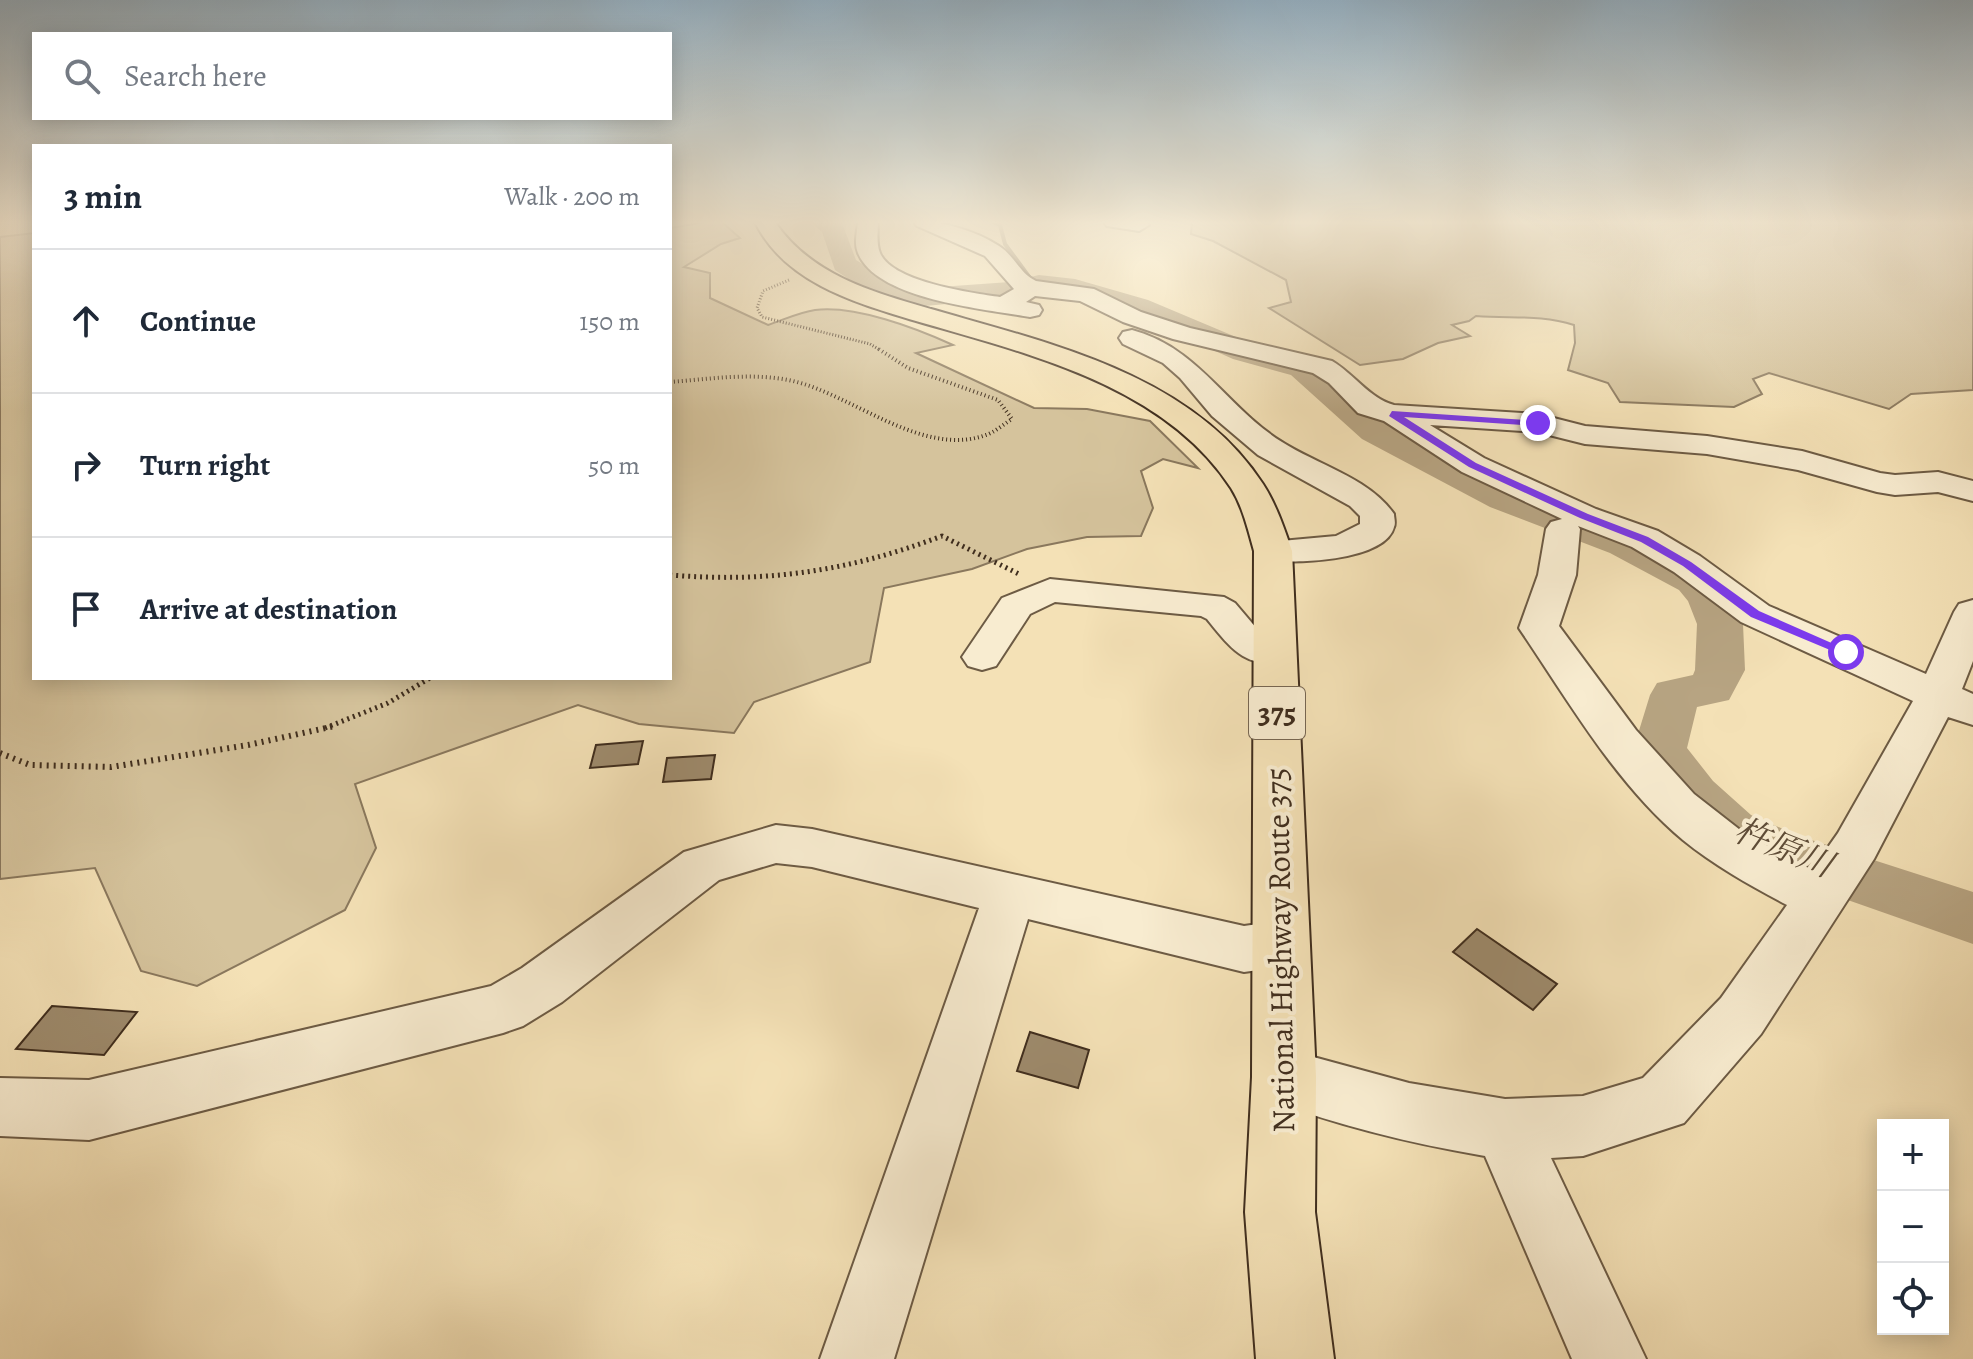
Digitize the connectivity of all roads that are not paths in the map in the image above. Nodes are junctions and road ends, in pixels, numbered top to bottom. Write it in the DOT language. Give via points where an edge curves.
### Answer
graph roads {
  1 [pos="842,285"];
  2 [pos="919,285"];
  3 [pos="1025,285"];
  4 [pos="1031,288"];
  5 [pos="1005,305"];
  6 [pos="1392,414"];
  7 [pos="1973,491"];
  8 [pos="1563,529"];
  9 [pos="1273,551"];
  10 [pos="1973,612"];
  11 [pos="1276,651"];
  12 [pos="982,657"];
  13 [pos="1956,703"];
  14 [pos="1833,878"];
  15 [pos="1009,896"];
  16 [pos="1280,944"];
  17 [pos="1284,1077"];
  18 [pos="0,1107"];
  19 [pos="1505,1129"];
  20 [pos="857,1359"];
  21 [pos="1295,1359"];
  22 [pos="1609,1359"];
  1 -- 9 [label="highway, National Highway Route 375 / 375" via="1124,383 1179,416 1226,457 1246,485"];
  2 -- 5 [label="street"];
  3 -- 4 [label="street"];
  4 -- 5 [label="street"];
  4 -- 6 [label="street" via="1086,294 1182,334 1322,367 1368,407"];
  5 -- 9 [label="street" via="1121,333 1172,357 1244,429 1362,499 1377,514 1377,527 1365,540 1335,548"];
  6 -- 7 [label="street" via="1538,423 1585,435 1675,441 1787,458 1877,482 1938,482"];
  6 -- 13 [label="street" via="1473,465 1645,539 1755,614"];
  8 -- 14 [label="street" via="1557,575 1539,628 1650,777 1697,824 1751,862"];
  9 -- 11 [label="highway, National Highway Route 375 / 375"];
  10 -- 13 [label="street"];
  11 -- 12 [label="street" via="1250,646 1210,605 1050,590 1016,606"];
  11 -- 16 [label="highway, National Highway Route 375 / 375"];
  13 -- 14 [label="street"];
  14 -- 19 [label="street" via="1741,1016 1662,1102 1583,1126"];
  15 -- 16 [label="street" via="1244,949"];
  15 -- 18 [label="street" via="776,844 702,866 503,1008 89,1110"];
  15 -- 20 [label="street"];
  16 -- 17 [label="highway, National Highway Route 375 / 375"];
  17 -- 19 [label="street" via="1409,1113"];
  17 -- 21 [label="highway, National Highway Route 375 / 375" via="1280,1212"];
  19 -- 22 [label="street"];
}
